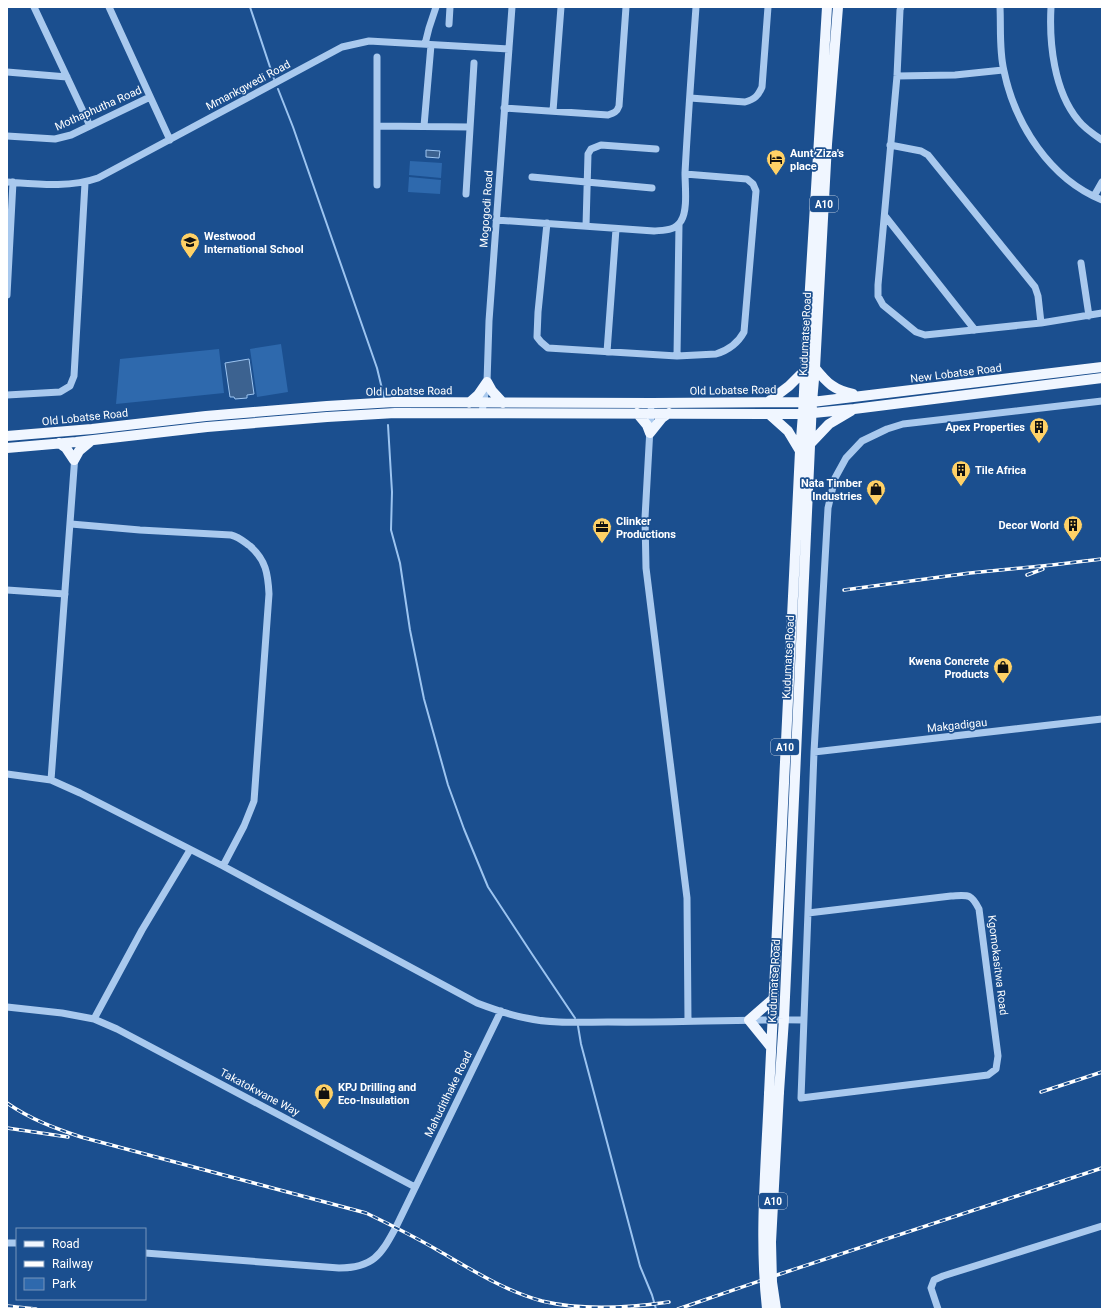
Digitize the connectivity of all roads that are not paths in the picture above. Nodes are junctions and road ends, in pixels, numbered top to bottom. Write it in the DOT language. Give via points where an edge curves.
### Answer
graph roads {
  1 [pos="34,7"];
  2 [pos="109,7"];
  3 [pos="436,7"];
  4 [pos="450,7"];
  5 [pos="512,7"];
  6 [pos="561,7"];
  7 [pos="626,7"];
  8 [pos="696,7"];
  9 [pos="768,7"];
  10 [pos="827,7"];
  11 [pos="838,7"];
  12 [pos="901,7"];
  13 [pos="1000,7"];
  14 [pos="1051,7"];
  15 [pos="449,24"];
  16 [pos="428,44"];
  17 [pos="509,49"];
  18 [pos="377,57"];
  19 [pos="474,64"];
  20 [pos="1004,70"];
  21 [pos="7,72"];
  22 [pos="67,76"];
  23 [pos="897,76"];
  24 [pos="150,97"];
  25 [pos="690,98"];
  26 [pos="504,108"];
  27 [pos="553,111"];
  28 [pos="90,126"];
  29 [pos="377,126"];
  30 [pos="424,126"];
  31 [pos="470,127"];
  32 [pos="7,136"];
  33 [pos="170,140"];
  34 [pos="1102,140"];
  35 [pos="890,145"];
  36 [pos="656,149"];
  37 [pos="685,174"];
  38 [pos="532,177"];
  39 [pos="10,182"];
  40 [pos="587,182"];
  41 [pos="1102,182"];
  42 [pos="85,183"];
  43 [pos="377,185"];
  44 [pos="652,188"];
  45 [pos="466,194"];
  46 [pos="1094,196"];
  47 [pos="1102,200"];
  48 [pos="885,216"];
  49 [pos="496,220"];
  50 [pos="547,223"];
  51 [pos="679,225"];
  52 [pos="586,226"];
  53 [pos="616,229"];
  54 [pos="1081,263"];
  55 [pos="7,295"];
  56 [pos="1102,314"];
  57 [pos="1089,316"];
  58 [pos="1041,322"];
  59 [pos="975,330"];
  60 [pos="607,352"];
  61 [pos="677,356"];
  62 [pos="815,368"];
  63 [pos="1102,368"];
  64 [pos="805,370"];
  65 [pos="1102,378"];
  66 [pos="487,382"];
  67 [pos="7,395"];
  68 [pos="860,396"];
  69 [pos="1102,401"];
  70 [pos="768,402"];
  71 [pos="808,402"];
  72 [pos="469,403"];
  73 [pos="503,403"];
  74 [pos="482,408"];
  75 [pos="652,408"];
  76 [pos="854,409"];
  77 [pos="637,413"];
  78 [pos="669,413"];
  79 [pos="808,413"];
  80 [pos="769,414"];
  81 [pos="92,429"];
  82 [pos="67,430"];
  83 [pos="650,433"];
  84 [pos="7,436"];
  85 [pos="92,440"];
  86 [pos="76,442"];
  87 [pos="59,443"];
  88 [pos="810,444"];
  89 [pos="7,448"];
  90 [pos="800,451"];
  91 [pos="74,460"];
  92 [pos="71,524"];
  93 [pos="7,590"];
  94 [pos="65,594"];
  95 [pos="1102,719"];
  96 [pos="814,752"];
  97 [pos="7,774"];
  98 [pos="51,780"];
  99 [pos="190,850"];
  100 [pos="223,866"];
  101 [pos="808,913"];
  102 [pos="773,999"];
  103 [pos="7,1007"];
  104 [pos="500,1012"];
  105 [pos="94,1019"];
  106 [pos="749,1020"];
  107 [pos="772,1020"];
  108 [pos="784,1020"];
  109 [pos="804,1020"];
  110 [pos="688,1021"];
  111 [pos="770,1046"];
  112 [pos="415,1187"];
  113 [pos="1102,1226"];
  114 [pos="146,1253"];
  115 [pos="767,1309"];
  116 [pos="776,1309"];
  117 [pos="938,1309"];
  1 -- 22 [label="street"];
  2 -- 24 [label="street"];
  3 -- 16 [label="street" via="429,28"];
  4 -- 15 [label="street"];
  5 -- 17 [label="street, Mogogodi Road"];
  6 -- 27 [label="street"];
  7 -- 27 [label="street" via="618,110 608,115"];
  8 -- 25 [label="street"];
  9 -- 25 [label="street" via="762,87 758,96 745,102"];
  10 -- 64 [label="main road, Kudumatse Road / A10"];
  11 -- 62 [label="main road, Kudumatse Road / A10" via="827,144"];
  12 -- 23 [label="street"];
  13 -- 20 [label="street"];
  14 -- 34 [label="street" via="1053,59 1062,90 1078,120"];
  16 -- 17 [label="street, Mmankgwedi Road"];
  16 -- 30 [label="street"];
  16 -- 33 [label="street, Mmankgwedi Road" via="369,41 342,47"];
  17 -- 26 [label="street, Mogogodi Road"];
  18 -- 29 [label="street"];
  19 -- 31 [label="street"];
  20 -- 23 [label="street" via="955,75"];
  20 -- 46 [label="street" via="1010,95 1023,125 1040,151 1070,181"];
  21 -- 22 [label="street"];
  22 -- 28 [label="street"];
  23 -- 35 [label="street"];
  24 -- 28 [label="street, Mothaphutha Road"];
  24 -- 33 [label="street"];
  25 -- 37 [label="street"];
  26 -- 27 [label="street"];
  26 -- 49 [label="street, Mogogodi Road"];
  28 -- 32 [label="street, Mothaphutha Road" via="55,139"];
  29 -- 30 [label="street"];
  29 -- 43 [label="street"];
  30 -- 31 [label="street"];
  31 -- 45 [label="street"];
  33 -- 42 [label="street, Mmankgwedi Road" via="104,176"];
  35 -- 48 [label="street"];
  35 -- 58 [label="street" via="921,151 928,155 1035,287"];
  36 -- 40 [label="street" via="595,146 588,154"];
  37 -- 51 [label="street" via="685,212"];
  37 -- 61 [label="street" via="746,179 753,184 756,191 744,332 740,339 722,352"];
  38 -- 40 [label="street"];
  39 -- 42 [label="street, Mmankgwedi Road"];
  39 -- 55 [label="street"];
  40 -- 44 [label="street"];
  40 -- 52 [label="street"];
  41 -- 46 [label="street"];
  42 -- 67 [label="street" via="74,376 70,386 60,392"];
  46 -- 47 [label="street"];
  48 -- 59 [label="street"];
  48 -- 59 [label="street" via="878,285 878,296 883,305 920,334"];
  49 -- 50 [label="street"];
  49 -- 66 [label="street, Mogogodi Road"];
  50 -- 52 [label="street"];
  50 -- 60 [label="street" via="537,337 548,348"];
  51 -- 53 [label="street" via="672,229 654,231"];
  51 -- 61 [label="street"];
  52 -- 53 [label="street"];
  53 -- 60 [label="street"];
  54 -- 57 [label="street"];
  56 -- 57 [label="street"];
  57 -- 58 [label="street"];
  58 -- 59 [label="street"];
  60 -- 61 [label="street"];
  62 -- 68 [label="main road" via="832,386 845,393"];
  62 -- 71 [label="main road, Kudumatse Road / A10"];
  63 -- 68 [label="main road, New Lobatse Road"];
  64 -- 70 [label="main road"];
  64 -- 71 [label="main road, Kudumatse Road / A10"];
  65 -- 76 [label="main road"];
  66 -- 72 [label="main road"];
  66 -- 73 [label="main road"];
  66 -- 74 [label="street, Mogogodi Road"];
  68 -- 71 [label="main road, New Lobatse Road"];
  69 -- 96 [label="street" via="903,424 862,441 846,458 835,478 828,508"];
  70 -- 71 [label="main road, Old Lobatse Road"];
  70 -- 75 [label="main road, Old Lobatse Road"];
  71 -- 79 [label="main road, Kudumatse Road / A10"];
  72 -- 74 [label="main road, Old Lobatse Road"];
  72 -- 81 [label="main road, Old Lobatse Road" via="394,402 327,406"];
  73 -- 74 [label="main road, Old Lobatse Road"];
  73 -- 75 [label="main road, Old Lobatse Road"];
  74 -- 77 [label="main road"];
  74 -- 85 [label="main road, Old Lobatse Road" via="327,417"];
  75 -- 77 [label="main road"];
  75 -- 78 [label="main road"];
  75 -- 83 [label="street"];
  76 -- 79 [label="main road"];
  76 -- 88 [label="main road" via="829,424"];
  77 -- 83 [label="main road"];
  78 -- 80 [label="main road"];
  78 -- 83 [label="main road"];
  79 -- 80 [label="main road"];
  79 -- 88 [label="main road, Kudumatse Road / A10"];
  79 -- 90 [label="main road, Kudumatse Road / A10"];
  80 -- 90 [label="main road" via="788,431"];
  81 -- 82 [label="main road, Old Lobatse Road"];
  81 -- 86 [label="main road"];
  82 -- 84 [label="main road, Old Lobatse Road"];
  82 -- 86 [label="main road"];
  83 -- 110 [label="street" via="644,518 646,568 687,898"];
  85 -- 86 [label="main road, Old Lobatse Road"];
  85 -- 91 [label="main road" via="79,451"];
  86 -- 87 [label="main road, Old Lobatse Road"];
  86 -- 91 [label="street"];
  87 -- 89 [label="main road, Old Lobatse Road"];
  87 -- 91 [label="main road"];
  88 -- 108 [label="main road, Kudumatse Road / A10"];
  90 -- 102 [label="main road, Kudumatse Road / A10"];
  91 -- 92 [label="street"];
  92 -- 94 [label="street"];
  92 -- 100 [label="street" via="231,535 246,542 264,562 269,577 269,594 254,801"];
  93 -- 94 [label="street"];
  94 -- 98 [label="street"];
  95 -- 96 [label="street, Makgadigau"];
  96 -- 101 [label="street"];
  97 -- 98 [label="street"];
  98 -- 99 [label="street"];
  99 -- 100 [label="street"];
  99 -- 105 [label="street" via="142,930"];
  100 -- 104 [label="street" via="477,1003"];
  101 -- 109 [label="street, Kgomokasitwa Road"];
  101 -- 109 [label="street, Kgomokasitwa Road" via="951,896 966,895 974,899 980,909 998,1056 996,1069 988,1075 802,1098"];
  102 -- 106 [label="main road"];
  102 -- 107 [label="main road, Kudumatse Road / A10"];
  103 -- 105 [label="street, Takatokwane Way"];
  104 -- 110 [label="street" via="550,1022"];
  104 -- 112 [label="street, Mahuditlhake Road"];
  105 -- 112 [label="street, Takatokwane Way" via="154,1048"];
  106 -- 107 [label="street"];
  106 -- 110 [label="street"];
  106 -- 111 [label="main road"];
  107 -- 108 [label="street"];
  107 -- 111 [label="main road, Kudumatse Road / A10"];
  108 -- 109 [label="street"];
  108 -- 116 [label="main road, Kudumatse Road / A10, bridge" via="771,1242"];
  111 -- 115 [label="main road, Kudumatse Road / A10, bridge" via="762,1243"];
  112 -- 114 [label="street, Mahuditlhake Road" via="382,1250 375,1258 353,1268"];
  113 -- 117 [label="street" via="934,1280 931,1288"];
}
